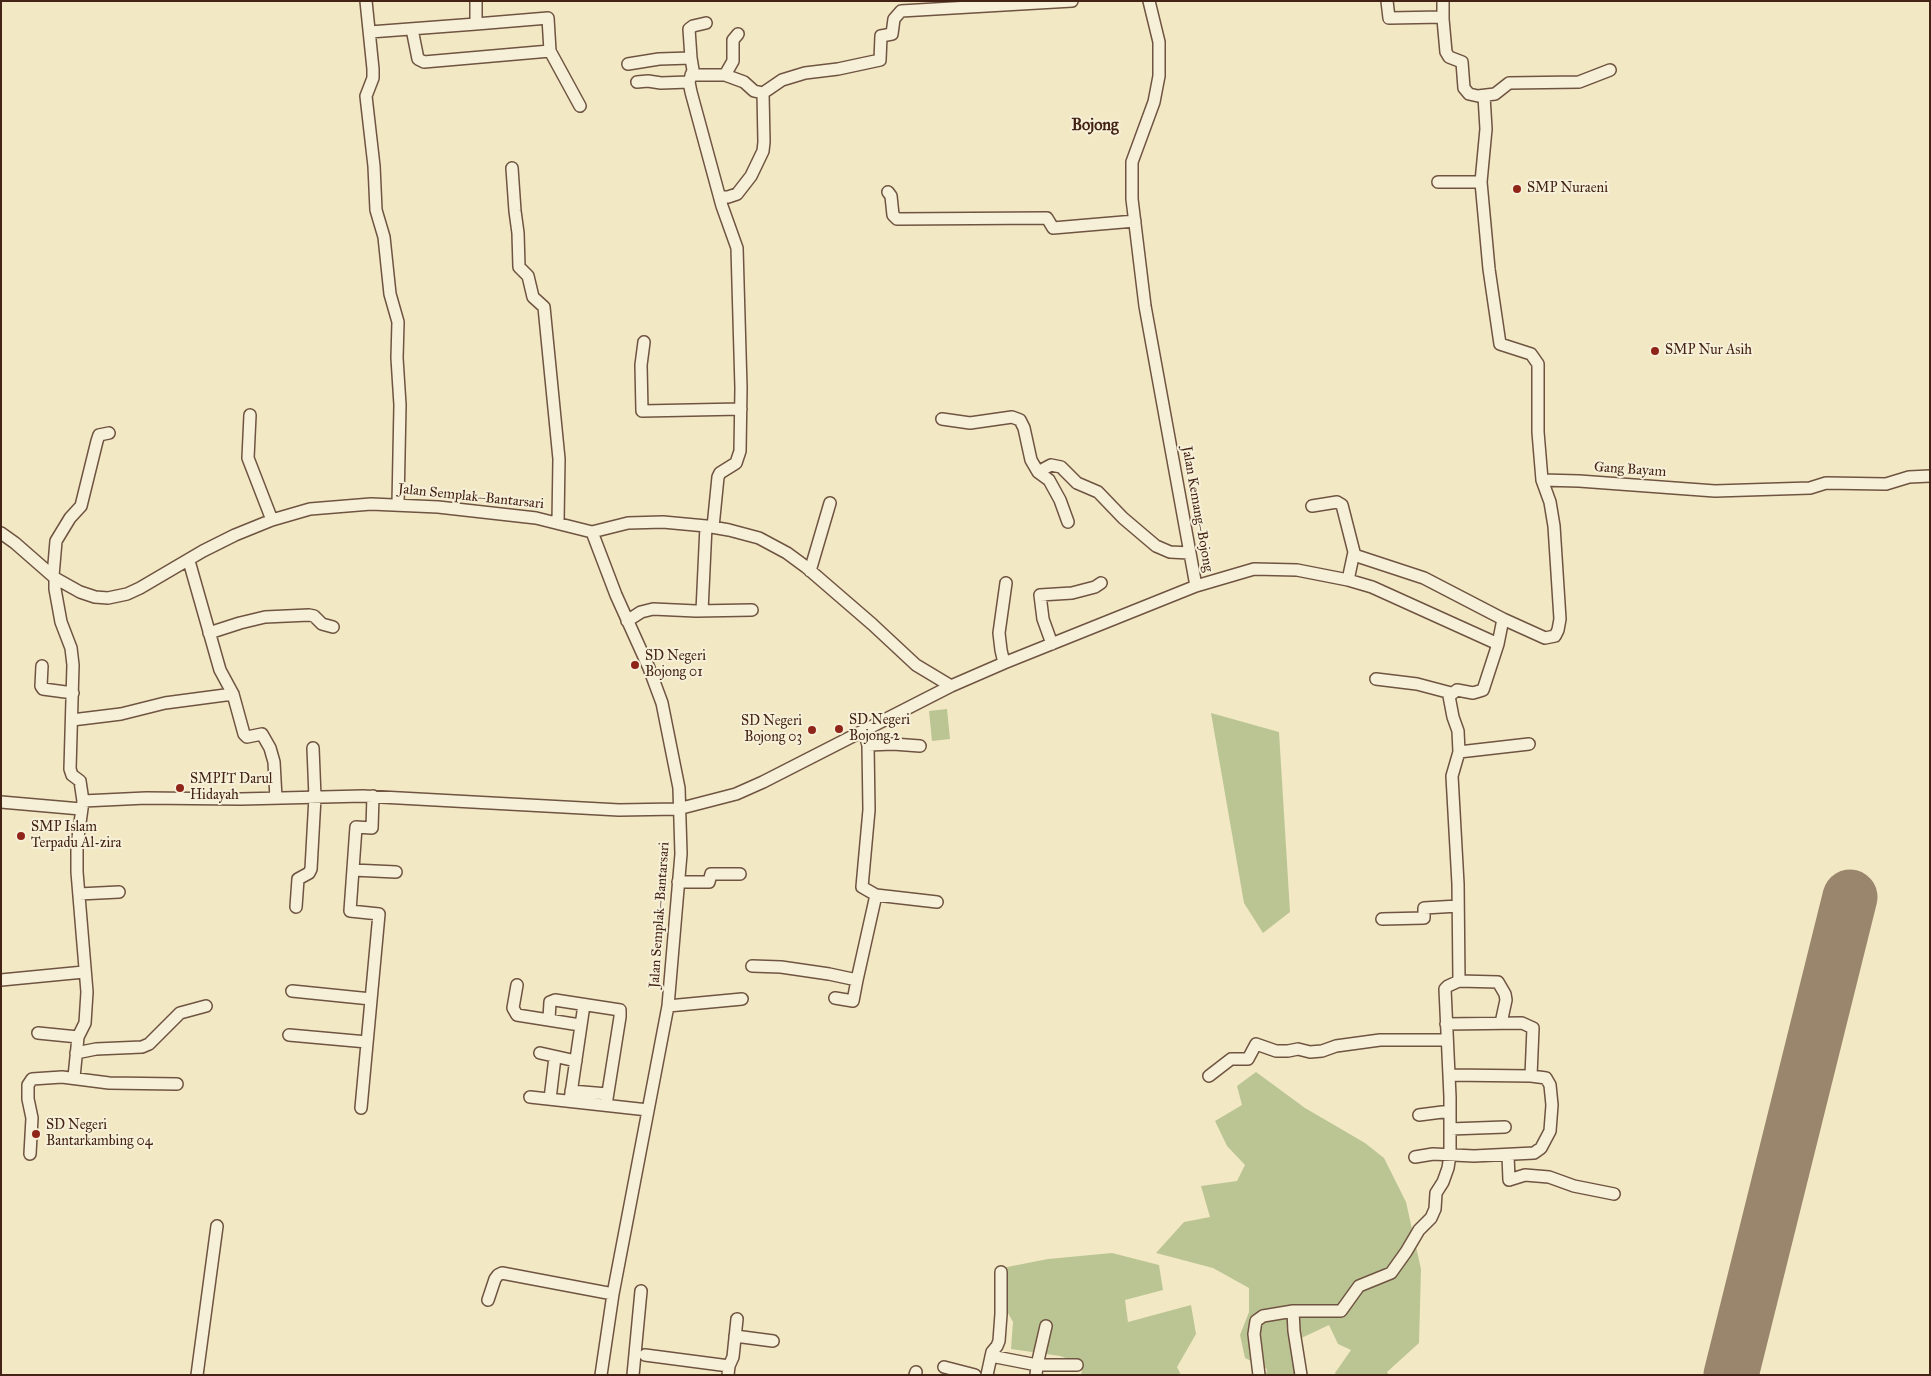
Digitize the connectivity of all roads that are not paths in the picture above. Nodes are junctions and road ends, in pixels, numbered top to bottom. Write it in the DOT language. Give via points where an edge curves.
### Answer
graph roads {
  1 [pos="366,1"];
  2 [pos="476,1"];
  3 [pos="1072,1"];
  4 [pos="1149,1"];
  5 [pos="1387,1"];
  6 [pos="1443,1"];
  7 [pos="1442,17"];
  8 [pos="706,23"];
  9 [pos="476,24"];
  10 [pos="412,29"];
  11 [pos="370,32"];
  12 [pos="738,34"];
  13 [pos="550,52"];
  14 [pos="691,58"];
  15 [pos="628,64"];
  16 [pos="1610,70"];
  17 [pos="725,75"];
  18 [pos="690,78"];
  19 [pos="636,82"];
  20 [pos="763,93"];
  21 [pos="1484,96"];
  22 [pos="580,106"];
  23 [pos="512,168"];
  24 [pos="1438,182"];
  25 [pos="1481,182"];
  26 [pos="888,192"];
  27 [pos="720,197"];
  28 [pos="1135,221"];
  29 [pos="644,342"];
  30 [pos="741,409"];
  31 [pos="250,415"];
  32 [pos="942,419"];
  33 [pos="109,433"];
  34 [pos="1038,472"];
  35 [pos="1930,476"];
  36 [pos="1542,480"];
  37 [pos="830,503"];
  38 [pos="398,504"];
  39 [pos="1312,506"];
  40 [pos="272,520"];
  41 [pos="558,522"];
  42 [pos="1068,522"];
  43 [pos="709,526"];
  44 [pos="592,532"];
  45 [pos="1,533"];
  46 [pos="1189,553"];
  47 [pos="1354,555"];
  48 [pos="189,561"];
  49 [pos="810,570"];
  50 [pos="54,577"];
  51 [pos="1348,580"];
  52 [pos="1006,583"];
  53 [pos="1101,583"];
  54 [pos="1196,586"];
  55 [pos="752,610"];
  56 [pos="702,611"];
  57 [pos="1503,619"];
  58 [pos="626,621"];
  59 [pos="333,627"];
  60 [pos="209,634"];
  61 [pos="1052,644"];
  62 [pos="1498,644"];
  63 [pos="1004,663"];
  64 [pos="42,666"];
  65 [pos="1376,679"];
  66 [pos="950,686"];
  67 [pos="1451,693"];
  68 [pos="73,694"];
  69 [pos="233,694"];
  70 [pos="72,720"];
  71 [pos="864,731"];
  72 [pos="1529,744"];
  73 [pos="868,745"];
  74 [pos="920,746"];
  75 [pos="313,748"];
  76 [pos="1459,752"];
  77 [pos="373,796"];
  78 [pos="315,797"];
  79 [pos="276,798"];
  80 [pos="1,802"];
  81 [pos="82,805"];
  82 [pos="678,809"];
  83 [pos="353,870"];
  84 [pos="396,872"];
  85 [pos="740,874"];
  86 [pos="678,882"];
  87 [pos="119,892"];
  88 [pos="79,894"];
  89 [pos="876,895"];
  90 [pos="937,902"];
  91 [pos="1458,906"];
  92 [pos="296,907"];
  93 [pos="1382,919"];
  94 [pos="752,966"];
  95 [pos="84,972"];
  96 [pos="1,980"];
  97 [pos="857,980"];
  98 [pos="1460,982"];
  99 [pos="517,985"];
  100 [pos="292,992"];
  101 [pos="834,998"];
  102 [pos="371,999"];
  103 [pos="742,999"];
  104 [pos="584,1005"];
  105 [pos="206,1006"];
  106 [pos="668,1006"];
  107 [pos="549,1018"];
  108 [pos="1501,1023"];
  109 [pos="1446,1024"];
  110 [pos="580,1025"];
  111 [pos="38,1033"];
  112 [pos="289,1035"];
  113 [pos="78,1037"];
  114 [pos="1447,1040"];
  115 [pos="367,1042"];
  116 [pos="540,1053"];
  117 [pos="76,1054"];
  118 [pos="555,1057"];
  119 [pos="576,1060"];
  120 [pos="1449,1075"];
  121 [pos="1209,1076"];
  122 [pos="1531,1076"];
  123 [pos="74,1077"];
  124 [pos="177,1084"];
  125 [pos="570,1096"];
  126 [pos="530,1097"];
  127 [pos="550,1099"];
  128 [pos="606,1100"];
  129 [pos="361,1108"];
  130 [pos="648,1110"];
  131 [pos="1450,1111"];
  132 [pos="1419,1115"];
  133 [pos="1504,1128"];
  134 [pos="1450,1129"];
  135 [pos="30,1154"];
  136 [pos="1450,1155"];
  137 [pos="1508,1155"];
  138 [pos="1415,1156"];
  139 [pos="1614,1194"];
  140 [pos="217,1226"];
  141 [pos="1002,1272"];
  142 [pos="641,1291"];
  143 [pos="613,1294"];
  144 [pos="488,1300"];
  145 [pos="1293,1311"];
  146 [pos="737,1319"];
  147 [pos="1046,1326"];
  148 [pos="735,1336"];
  149 [pos="773,1340"];
  150 [pos="645,1355"];
  151 [pos="991,1356"];
  152 [pos="1076,1366"];
  153 [pos="944,1367"];
  154 [pos="728,1370"];
  155 [pos="1037,1370"];
  156 [pos="198,1375"];
  157 [pos="601,1375"];
  158 [pos="633,1375"];
  159 [pos="975,1375"];
  160 [pos="987,1375"];
  161 [pos="1260,1375"];
  162 [pos="1301,1375"];
  1 -- 11 [label="street"];
  2 -- 9 [label="street"];
  3 -- 20 [label="street" via="904,10 894,19 892,34 881,36 880,60 805,73 782,80"];
  4 -- 28 [label="street, Jalan Kemang–Bojong" via="1158,36 1159,66 1154,102 1131,168"];
  5 -- 7 [label="street" via="1389,18"];
  6 -- 7 [label="street"];
  7 -- 21 [label="street" via="1446,52 1449,57 1462,62 1465,90 1472,95"];
  8 -- 14 [label="street" via="689,29"];
  9 -- 10 [label="street"];
  9 -- 13 [label="street" via="548,18"];
  10 -- 11 [label="street"];
  10 -- 13 [label="street" via="418,59 424,62"];
  11 -- 38 [label="street" via="373,74 366,100 376,210 398,322"];
  12 -- 17 [label="street" via="733,40 733,61"];
  13 -- 22 [label="street"];
  14 -- 15 [label="street"];
  14 -- 18 [label="street" via="693,70"];
  16 -- 21 [label="street" via="1576,82 1509,83 1498,93"];
  17 -- 18 [label="street"];
  17 -- 20 [label="street"];
  18 -- 19 [label="street" via="658,83"];
  18 -- 27 [label="street"];
  20 -- 27 [label="street" via="764,142 760,157 736,194"];
  21 -- 25 [label="street" via="1486,133"];
  23 -- 41 [label="street" via="519,267 528,276 533,297 544,307 560,459"];
  24 -- 25 [label="street"];
  25 -- 36 [label="street" via="1500,344 1531,354 1538,364"];
  26 -- 28 [label="street" via="892,196 893,214 897,219 1047,218 1053,228"];
  27 -- 30 [label="street" via="738,253"];
  28 -- 46 [label="street, Jalan Kemang–Bojong" via="1145,306"];
  29 -- 30 [label="street" via="640,366 642,411"];
  30 -- 43 [label="street" via="739,456 734,465 719,475"];
  31 -- 40 [label="street" via="248,458"];
  32 -- 34 [label="street" via="970,423 1012,417 1020,420 1031,460"];
  33 -- 50 [label="street" via="97,440 81,506 56,542"];
  34 -- 42 [label="street" via="1048,480 1060,500"];
  34 -- 46 [label="street" via="1051,465 1061,467 1077,483 1098,492 1156,546 1170,552"];
  35 -- 36 [label="street, Gang Bayam" via="1909,477 1886,484 1826,483 1804,488 1715,491"];
  36 -- 57 [label="street" via="1554,526 1558,630 1555,636 1544,638"];
  37 -- 49 [label="street"];
  38 -- 40 [label="street, Jalan Semplak–Bantarsari" via="319,508"];
  38 -- 41 [label="street, Jalan Semplak–Bantarsari" via="519,515"];
  39 -- 47 [label="street" via="1340,503"];
  40 -- 48 [label="street, Jalan Semplak–Bantarsari" via="203,551"];
  41 -- 44 [label="street, Jalan Semplak–Bantarsari"];
  43 -- 44 [label="street" via="646,522"];
  43 -- 49 [label="street" via="760,538"];
  43 -- 56 [label="street"];
  44 -- 58 [label="street, Jalan Semplak–Bantarsari"];
  45 -- 50 [label="street, Jalan Semplak–Bantarsari"];
  46 -- 54 [label="street, Jalan Kemang–Bojong"];
  47 -- 51 [label="street"];
  47 -- 57 [label="street" via="1424,578"];
  48 -- 50 [label="street, Jalan Semplak–Bantarsari" via="140,588 108,598 80,592"];
  48 -- 60 [label="street"];
  49 -- 66 [label="street" via="916,665"];
  50 -- 68 [label="street" via="61,622 72,656"];
  51 -- 54 [label="street" via="1269,568 1254,569"];
  51 -- 62 [label="street" via="1372,587"];
  52 -- 63 [label="street" via="999,633"];
  53 -- 61 [label="street" via="1072,592 1040,595 1043,619"];
  54 -- 61 [label="street, Jalan Kemang–Bojong"];
  55 -- 56 [label="street"];
  56 -- 58 [label="street" via="653,609"];
  57 -- 62 [label="street"];
  58 -- 82 [label="street, Jalan Semplak–Bantarsari" via="637,639 662,703 678,788"];
  59 -- 60 [label="street" via="309,615 265,617"];
  60 -- 69 [label="street" via="220,670"];
  61 -- 63 [label="street, Jalan Kemang–Bojong"];
  62 -- 67 [label="street" via="1483,690 1473,693 1456,690"];
  63 -- 66 [label="street, Jalan Kemang–Bojong"];
  64 -- 68 [label="street" via="43,689"];
  65 -- 67 [label="street"];
  66 -- 71 [label="street, Jalan Kemang–Bojong"];
  67 -- 76 [label="street" via="1449,700 1458,731"];
  68 -- 70 [label="street"];
  69 -- 70 [label="street"];
  69 -- 79 [label="street" via="244,734 248,737 262,734 270,748"];
  70 -- 81 [label="street" via="70,772 80,781"];
  71 -- 73 [label="street"];
  71 -- 82 [label="street, Jalan Kemang–Bojong" via="736,794"];
  72 -- 76 [label="street"];
  73 -- 74 [label="street"];
  73 -- 89 [label="street" via="869,810 862,887"];
  75 -- 78 [label="street"];
  76 -- 91 [label="street" via="1452,776"];
  77 -- 78 [label="street, Jalan Kemang–Bojong"];
  77 -- 82 [label="street, Jalan Kemang–Bojong" via="619,810"];
  77 -- 83 [label="street" via="372,828 356,827"];
  78 -- 79 [label="street, Jalan Kemang–Bojong"];
  78 -- 92 [label="street" via="310,872 298,879"];
  79 -- 81 [label="street, Jalan Kemang–Bojong" via="131,798"];
  80 -- 81 [label="street, Jalan Kemang–Bojong"];
  81 -- 88 [label="street" via="77,845"];
  82 -- 86 [label="street, Jalan Semplak–Bantarsari" via="681,854"];
  83 -- 84 [label="street"];
  83 -- 102 [label="street" via="350,911 380,914"];
  85 -- 86 [label="street" via="711,874 709,882"];
  86 -- 106 [label="street, Jalan Semplak–Bantarsari"];
  87 -- 88 [label="street"];
  88 -- 95 [label="street"];
  89 -- 90 [label="street"];
  89 -- 97 [label="street"];
  91 -- 93 [label="street" via="1424,908 1424,918"];
  91 -- 98 [label="street"];
  94 -- 97 [label="street" via="789,968"];
  95 -- 96 [label="street"];
  95 -- 113 [label="street" via="86,1015"];
  97 -- 101 [label="street" via="853,1001"];
  98 -- 108 [label="street" via="1498,982 1506,1000"];
  98 -- 109 [label="street" via="1445,989"];
  99 -- 107 [label="street" via="514,1012"];
  100 -- 102 [label="street"];
  102 -- 115 [label="street"];
  103 -- 106 [label="street"];
  104 -- 107 [label="street" via="552,1000"];
  104 -- 110 [label="street"];
  104 -- 128 [label="street" via="620,1012"];
  105 -- 117 [label="street" via="180,1013 142,1047 96,1049"];
  106 -- 130 [label="street, Jalan Semplak–Bantarsari"];
  107 -- 110 [label="street"];
  108 -- 109 [label="street"];
  108 -- 122 [label="street" via="1522,1023 1533,1028"];
  109 -- 114 [label="street"];
  110 -- 119 [label="street"];
  111 -- 113 [label="street"];
  112 -- 115 [label="street"];
  113 -- 117 [label="street"];
  114 -- 120 [label="street"];
  114 -- 121 [label="street" via="1380,1040 1310,1052 1298,1049 1276,1051 1256,1044 1248,1059 1231,1059"];
  115 -- 129 [label="street"];
  116 -- 118 [label="street"];
  117 -- 123 [label="street"];
  118 -- 119 [label="street"];
  118 -- 127 [label="street"];
  119 -- 125 [label="street"];
  120 -- 122 [label="street"];
  120 -- 131 [label="street"];
  122 -- 137 [label="street" via="1546,1078 1550,1085 1550,1131 1538,1151"];
  123 -- 124 [label="street" via="109,1083"];
  123 -- 135 [label="street" via="32,1079 28,1086 32,1118"];
  125 -- 127 [label="street"];
  125 -- 128 [label="street"];
  126 -- 127 [label="street"];
  128 -- 130 [label="street"];
  130 -- 143 [label="street, Jalan Semplak–Bantarsari"];
  131 -- 132 [label="street"];
  131 -- 134 [label="street"];
  133 -- 134 [label="street"];
  134 -- 136 [label="street"];
  136 -- 137 [label="street"];
  136 -- 138 [label="street"];
  136 -- 145 [label="street" via="1443,1182 1436,1193 1432,1218 1419,1230 1391,1273 1359,1286 1337,1312"];
  137 -- 139 [label="street" via="1510,1180 1525,1175 1549,1177"];
  140 -- 156 [label="street"];
  141 -- 151 [label="street" via="998,1341"];
  142 -- 158 [label="street"];
  143 -- 144 [label="street" via="502,1273 495,1279"];
  143 -- 157 [label="street, Jalan Semplak–Bantarsari"];
  145 -- 161 [label="street" via="1262,1316 1256,1321 1254,1334"];
  145 -- 162 [label="street"];
  146 -- 148 [label="street"];
  147 -- 155 [label="street"];
  148 -- 149 [label="street"];
  148 -- 154 [label="street"];
  150 -- 154 [label="street"];
  151 -- 155 [label="street"];
  151 -- 160 [label="street"];
  152 -- 155 [label="street"];
  153 -- 159 [label="street"];
}
